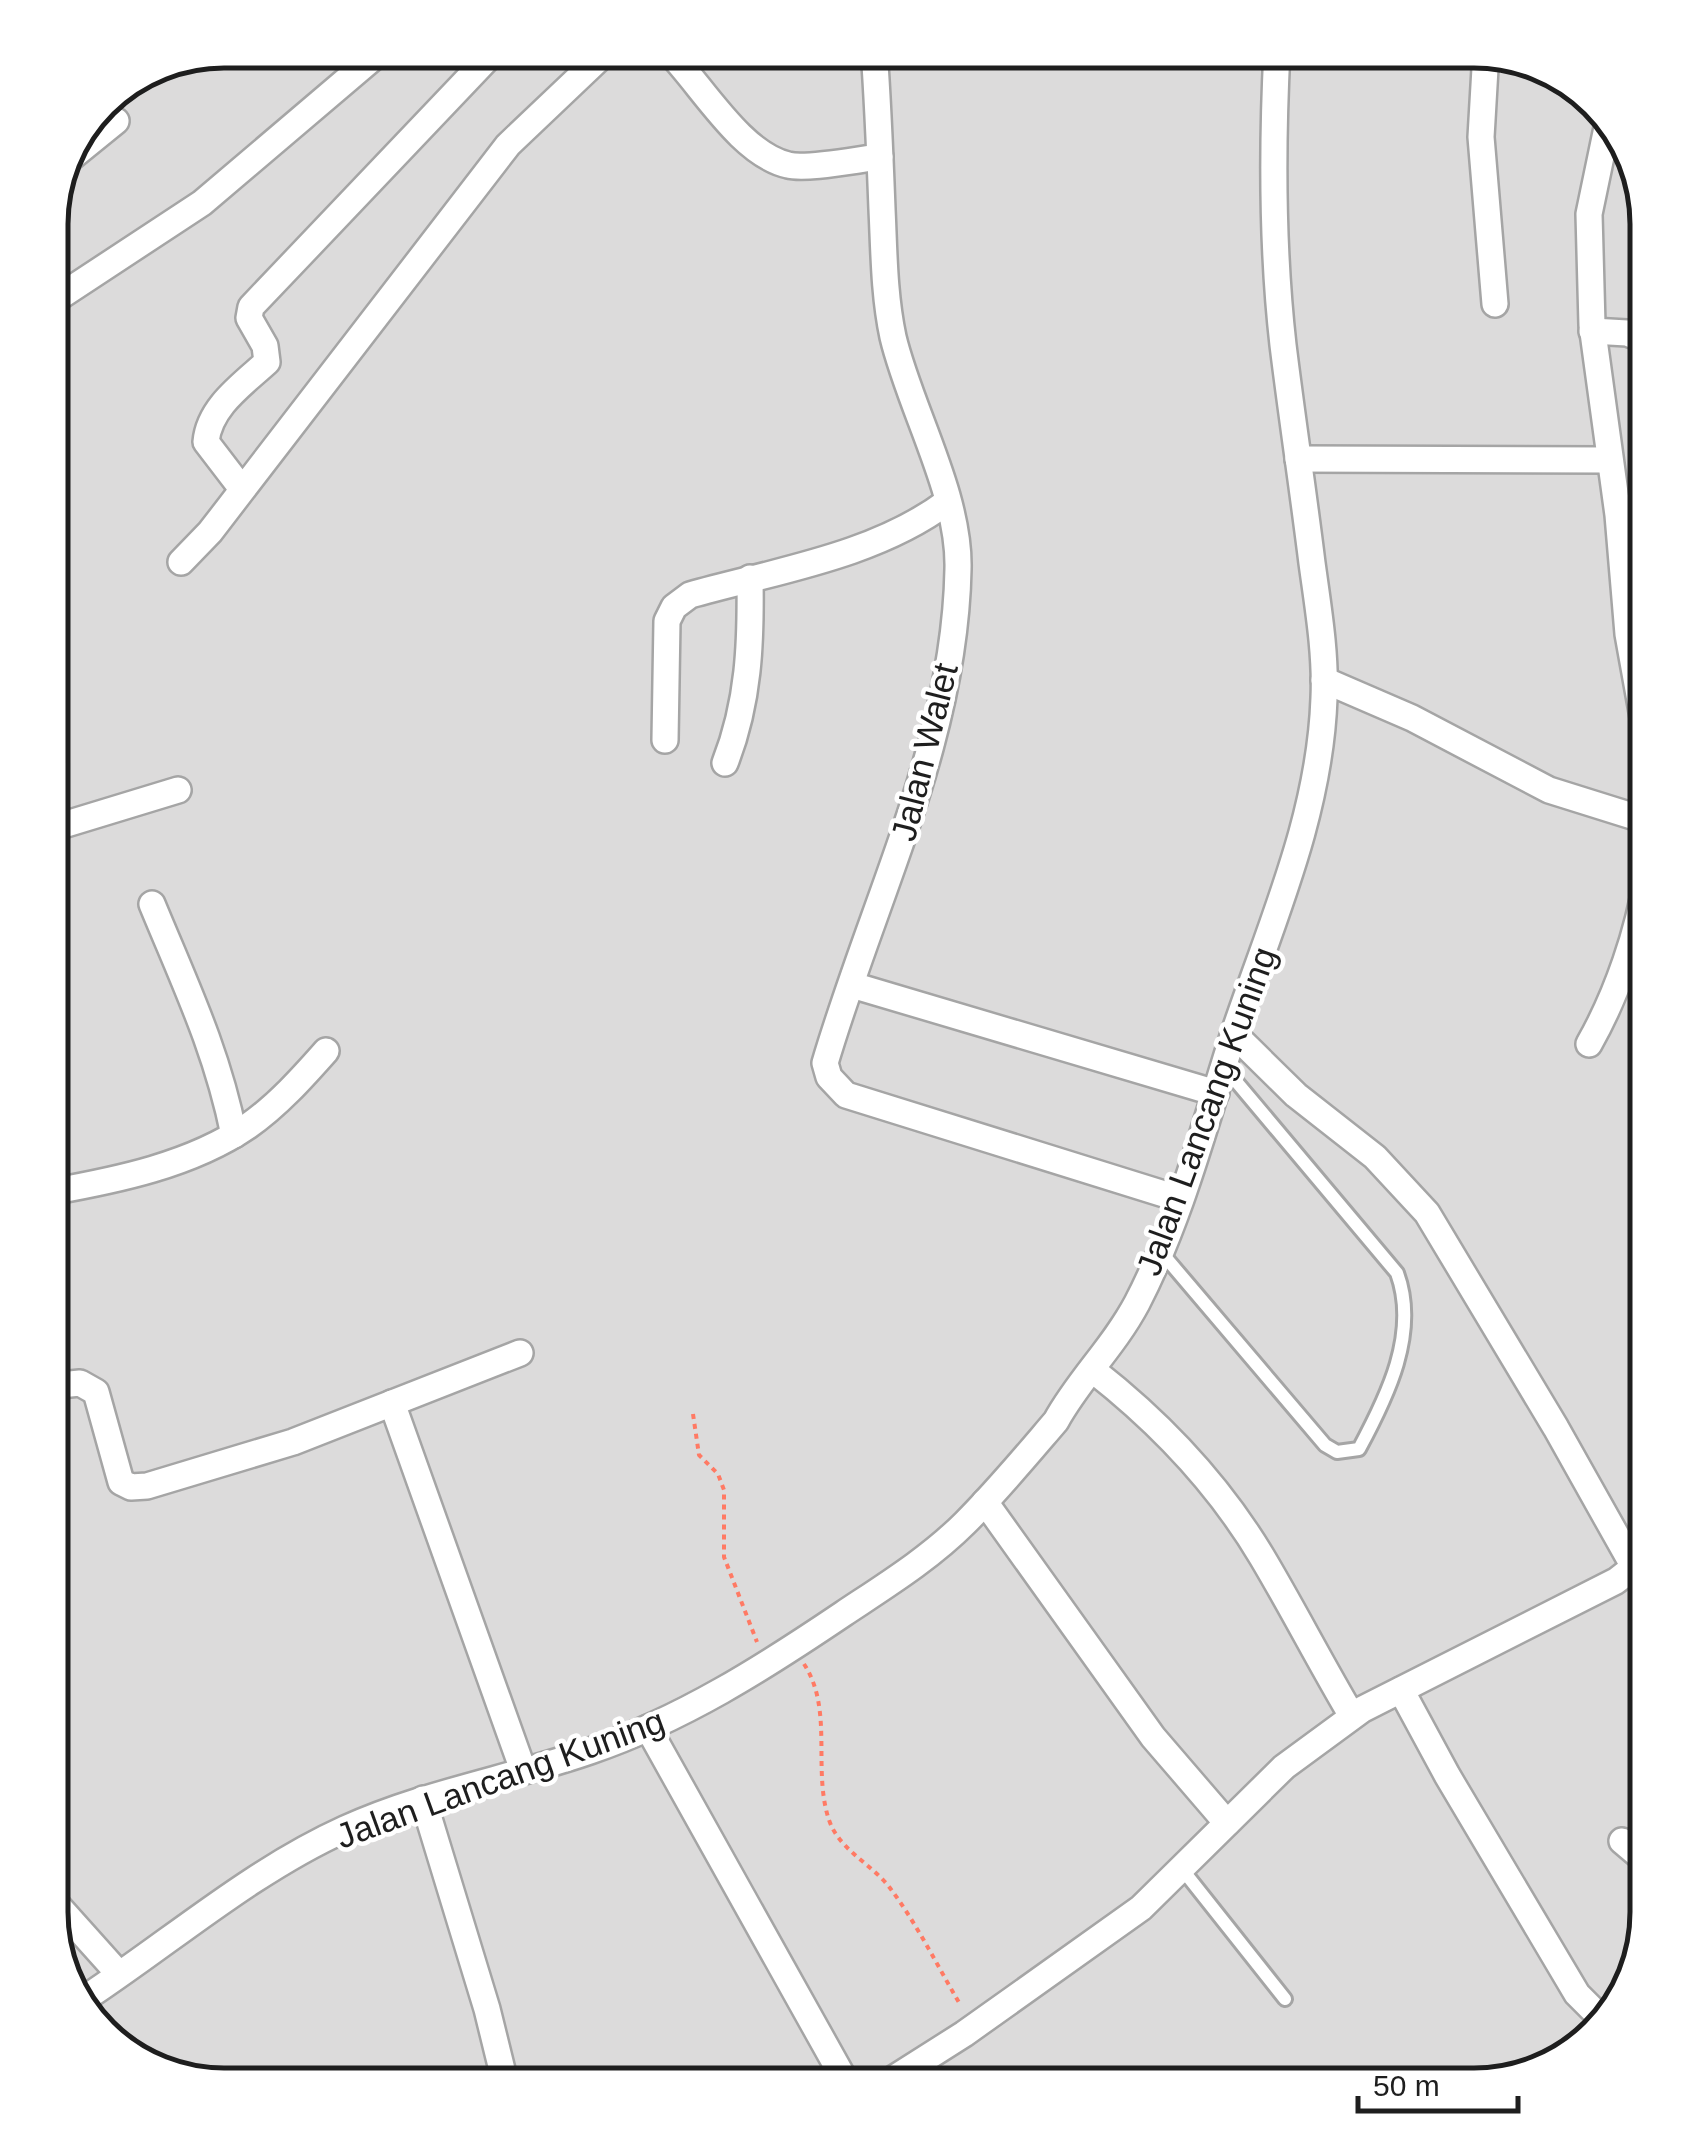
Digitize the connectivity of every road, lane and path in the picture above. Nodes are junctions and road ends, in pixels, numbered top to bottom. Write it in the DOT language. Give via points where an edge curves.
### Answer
graph roads {
  1 [pos="357,68"];
  2 [pos="478,68"];
  3 [pos="589,68"];
  4 [pos="684,68"];
  5 [pos="702,68"];
  6 [pos="875,68"];
  7 [pos="1276,68"];
  8 [pos="1485,68"];
  9 [pos="690,74"];
  10 [pos="116,121"];
  11 [pos="1605,139"];
  12 [pos="93,140"];
  13 [pos="880,157"];
  14 [pos="68,291"];
  15 [pos="1495,304"];
  16 [pos="1592,330"];
  17 [pos="1630,335"];
  18 [pos="1298,459"];
  19 [pos="1609,460"];
  20 [pos="242,489"];
  21 [pos="947,502"];
  22 [pos="181,562"];
  23 [pos="750,578"];
  24 [pos="1630,645"];
  25 [pos="1324,680"];
  26 [pos="665,740"];
  27 [pos="725,762"];
  28 [pos="178,790"];
  29 [pos="1630,815"];
  30 [pos="68,824"];
  31 [pos="152,904"];
  32 [pos="1630,946"];
  33 [pos="852,984"];
  34 [pos="1234,1034"];
  35 [pos="1589,1044"];
  36 [pos="326,1050"];
  37 [pos="1224,1067"];
  38 [pos="1216,1093"];
  39 [pos="234,1135"];
  40 [pos="68,1188"];
  41 [pos="1180,1199"];
  42 [pos="1160,1250"];
  43 [pos="520,1353"];
  44 [pos="1094,1370"];
  45 [pos="68,1384"];
  46 [pos="392,1404"];
  47 [pos="693,1414"];
  48 [pos="985,1502"];
  49 [pos="1630,1544"];
  50 [pos="1630,1570"];
  51 [pos="792,1648"];
  52 [pos="767,1665"];
  53 [pos="1401,1690"];
  54 [pos="1352,1716"];
  55 [pos="648,1728"];
  56 [pos="524,1770"];
  57 [pos="424,1799"];
  58 [pos="1227,1822"];
  59 [pos="1622,1842"];
  60 [pos="1630,1848"];
  61 [pos="1182,1869"];
  62 [pos="68,1917"];
  63 [pos="119,1974"];
  64 [pos="91,1994"];
  65 [pos="1285,1999"];
  66 [pos="1594,2012"];
  67 [pos="973,2027"];
  68 [pos="502,2068"];
  69 [pos="838,2068"];
  70 [pos="910,2068"];
  1 -- 14 [label="street" via="202,202"];
  2 -- 20 [label="street" via="251,307 267,362 219,406 206,442"];
  3 -- 20 [label="street" via="508,144"];
  4 -- 9 [label="street"];
  5 -- 9 [label="path"];
  6 -- 13 [label="street, Jalan Walet"];
  7 -- 18 [label="street, Jalan Lancang Kuning" via="1278,282"];
  8 -- 15 [label="street" via="1482,137"];
  9 -- 13 [label="street" via="747,144 789,166"];
  10 -- 12 [label="street"];
  11 -- 16 [label="street" via="1590,214"];
  13 -- 21 [label="street, Jalan Walet" via="893,337"];
  16 -- 17 [label="street"];
  16 -- 19 [label="street"];
  18 -- 19 [label="street"];
  18 -- 25 [label="street, Jalan Lancang Kuning"];
  19 -- 24 [label="street"];
  20 -- 22 [label="street"];
  21 -- 23 [label="street" via="888,536"];
  21 -- 33 [label="street, Jalan Walet" via="958,563 942,696 896,861"];
  23 -- 26 [label="street" via="674,607 667,621"];
  23 -- 27 [label="street" via="746,692"];
  25 -- 29 [label="street" via="1548,790"];
  25 -- 34 [label="street, Jalan Lancang Kuning" via="1311,801"];
  28 -- 30 [label="street"];
  31 -- 39 [label="street" via="208,1034"];
  32 -- 35 [label="street"];
  33 -- 38 [label="street"];
  33 -- 41 [label="street, Jalan Walet" via="825,1063 846,1095"];
  34 -- 37 [label="street, Jalan Lancang Kuning"];
  34 -- 49 [label="street" via="1296,1096 1375,1157 1426,1213"];
  36 -- 39 [label="street"];
  37 -- 38 [label="street, Jalan Lancang Kuning"];
  37 -- 42 [label="lane" via="1402,1285 1406,1319 1388,1394 1359,1449 1337,1452 1325,1445"];
  38 -- 41 [label="street, Jalan Lancang Kuning"];
  39 -- 40 [label="street" via="182,1159"];
  41 -- 42 [label="street, Jalan Lancang Kuning"];
  42 -- 44 [label="street, Jalan Lancang Kuning" via="1138,1302"];
  43 -- 46 [label="street"];
  44 -- 48 [label="street, Jalan Lancang Kuning"];
  44 -- 54 [label="street" via="1136,1404 1222,1499"];
  45 -- 46 [label="street" via="80,1383 101,1400 121,1482 131,1487 292,1442"];
  46 -- 56 [label="street"];
  47 -- 52 [label="path" via="699,1455 724,1490 724,1557"];
  48 -- 51 [label="street, Jalan Lancang Kuning" via="898,1578"];
  48 -- 58 [label="street" via="1152,1737"];
  50 -- 53 [label="street"];
  51 -- 52 [label="street, Jalan Lancang Kuning"];
  51 -- 67 [label="path" via="819,1697 830,1824 892,1890"];
  52 -- 55 [label="street, Jalan Lancang Kuning"];
  53 -- 54 [label="street"];
  53 -- 66 [label="street" via="1576,1994"];
  54 -- 58 [label="street" via="1284,1767"];
  55 -- 56 [label="street, Jalan Lancang Kuning"];
  55 -- 69 [label="street"];
  56 -- 57 [label="street, Jalan Lancang Kuning"];
  57 -- 63 [label="street, Jalan Lancang Kuning" via="342,1830 282,1863"];
  57 -- 68 [label="street"];
  58 -- 61 [label="street"];
  59 -- 60 [label="street"];
  61 -- 65 [label="lane"];
  61 -- 67 [label="street" via="1141,1908"];
  62 -- 63 [label="street"];
  63 -- 64 [label="street, Jalan Lancang Kuning"];
  67 -- 70 [label="street"];
}
